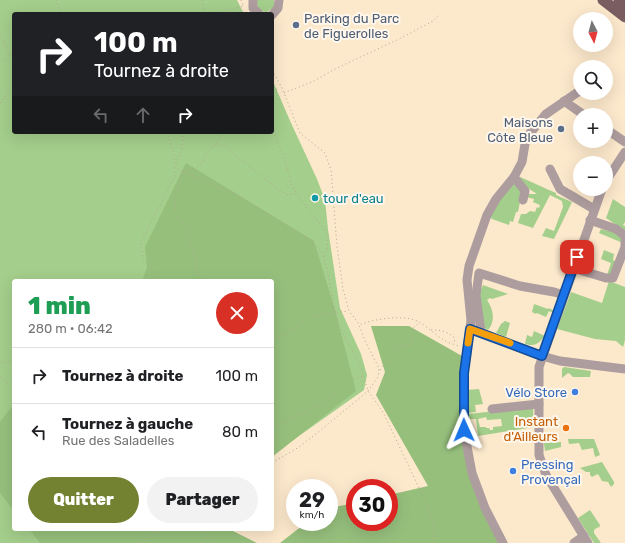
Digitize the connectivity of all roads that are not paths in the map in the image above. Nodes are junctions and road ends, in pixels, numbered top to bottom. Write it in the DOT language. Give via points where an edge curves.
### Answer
graph roads {
  1 [pos="279,0"];
  2 [pos="603,0"];
  3 [pos="619,0"];
  4 [pos="247,4"];
  5 [pos="625,5"];
  6 [pos="257,12"];
  7 [pos="274,12"];
  8 [pos="625,17"];
  9 [pos="573,95"];
  10 [pos="564,101"];
  11 [pos="574,108"];
  12 [pos="613,134"];
  13 [pos="625,142"];
  14 [pos="625,152"];
  15 [pos="550,169"];
  16 [pos="613,170"];
  17 [pos="514,177"];
  18 [pos="599,196"];
  19 [pos="523,200"];
  20 [pos="594,209"];
  21 [pos="590,220"];
  22 [pos="625,236"];
  23 [pos="625,241"];
  24 [pos="573,268"];
  25 [pos="564,295"];
  26 [pos="470,329"];
  27 [pos="481,332"];
  28 [pos="542,356"];
  29 [pos="625,369"];
  30 [pos="539,404"];
  31 [pos="492,409"];
  32 [pos="586,540"];
  33 [pos="504,543"];
  34 [pos="574,543"];
  1 -- 7 [label="street" via="278,8"];
  2 -- 8 [label="main road"];
  3 -- 5 [label="main road"];
  4 -- 6 [label="street"];
  9 -- 10 [label="street"];
  10 -- 11 [label="street"];
  10 -- 17 [label="street" via="546,114 526,138 522,162"];
  12 -- 13 [label="street"];
  14 -- 16 [label="street"];
  15 -- 20 [label="street" via="560,189"];
  17 -- 19 [label="street" via="525,191"];
  17 -- 26 [label="street" via="496,199 469,266"];
  18 -- 20 [label="street"];
  20 -- 21 [label="street"];
  21 -- 22 [label="street" via="616,229"];
  21 -- 24 [label="street"];
  23 -- 24 [label="street" via="612,278"];
  24 -- 25 [label="street"];
  25 -- 27 [label="street" via="520,286 479,273 476,295"];
  25 -- 28 [label="street"];
  26 -- 27 [label="street"];
  26 -- 33 [label="street" via="464,373 464,430 472,473 485,508"];
  27 -- 28 [label="street"];
  28 -- 29 [label="street" via="572,363"];
  28 -- 30 [label="street" via="539,367"];
  30 -- 31 [label="street"];
  30 -- 32 [label="street" via="542,466"];
  32 -- 34 [label="street"];
}
